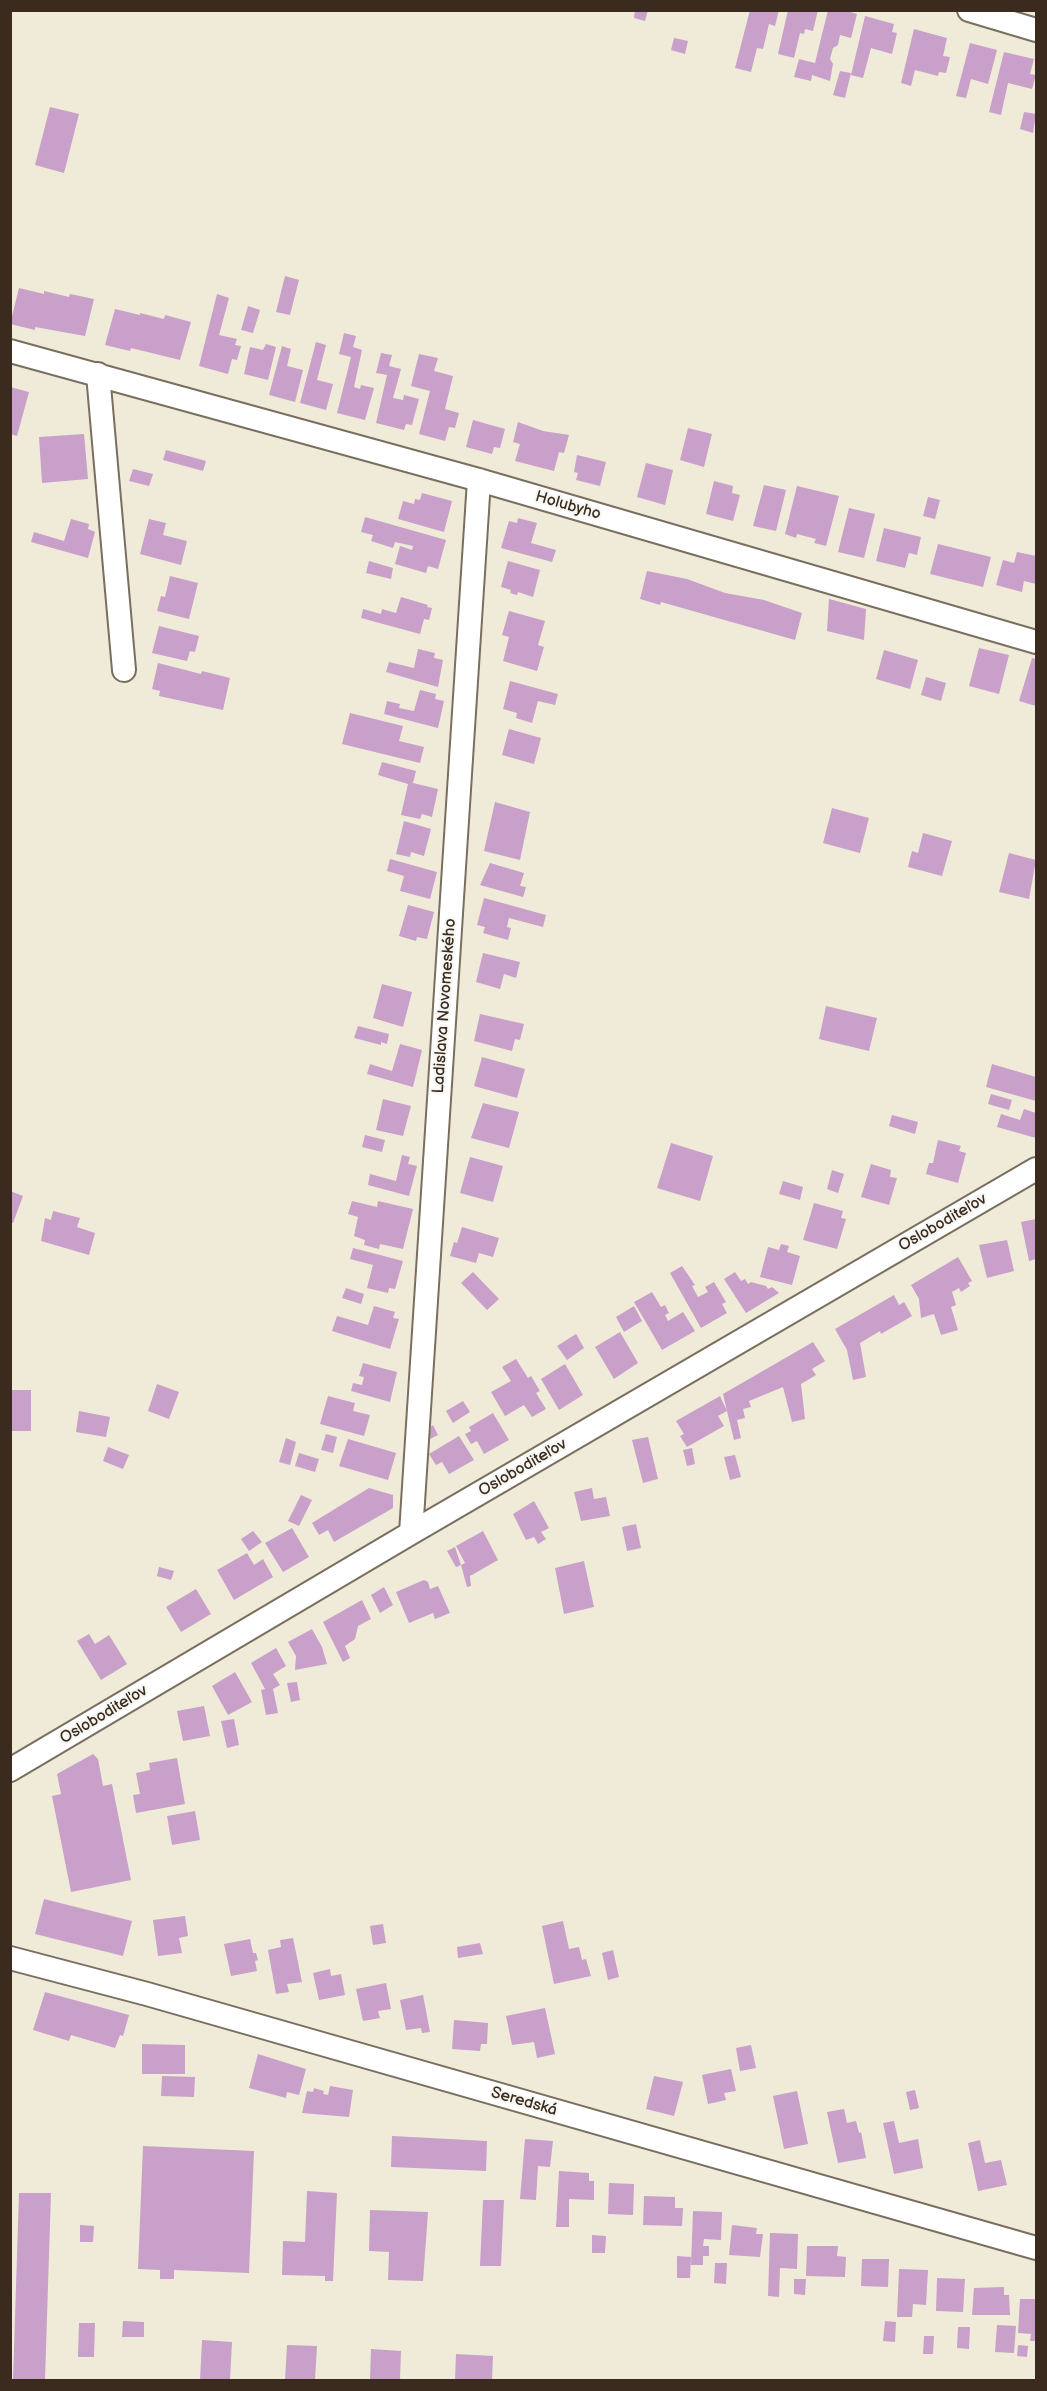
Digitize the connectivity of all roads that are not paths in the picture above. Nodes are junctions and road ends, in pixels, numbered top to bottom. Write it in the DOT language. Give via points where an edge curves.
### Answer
graph roads {
  1 [pos="969,10"];
  2 [pos="1036,30"];
  3 [pos="10,351"];
  4 [pos="98,374"];
  5 [pos="479,480"];
  6 [pos="1036,642"];
  7 [pos="124,670"];
  8 [pos="1036,1169"];
  9 [pos="411,1533"];
  10 [pos="10,1770"];
  11 [pos="10,1958"];
  12 [pos="1036,2248"];
  1 -- 2 [label="street"];
  3 -- 4 [label="street, Holubyho"];
  4 -- 5 [label="street, Holubyho"];
  4 -- 7 [label="street"];
  5 -- 6 [label="street, Holubyho"];
  5 -- 9 [label="street, Ladislava Novomeského"];
  8 -- 9 [label="street, Osloboditeľov"];
  9 -- 10 [label="street, Osloboditeľov"];
  11 -- 12 [label="street, Seredská"];
}
